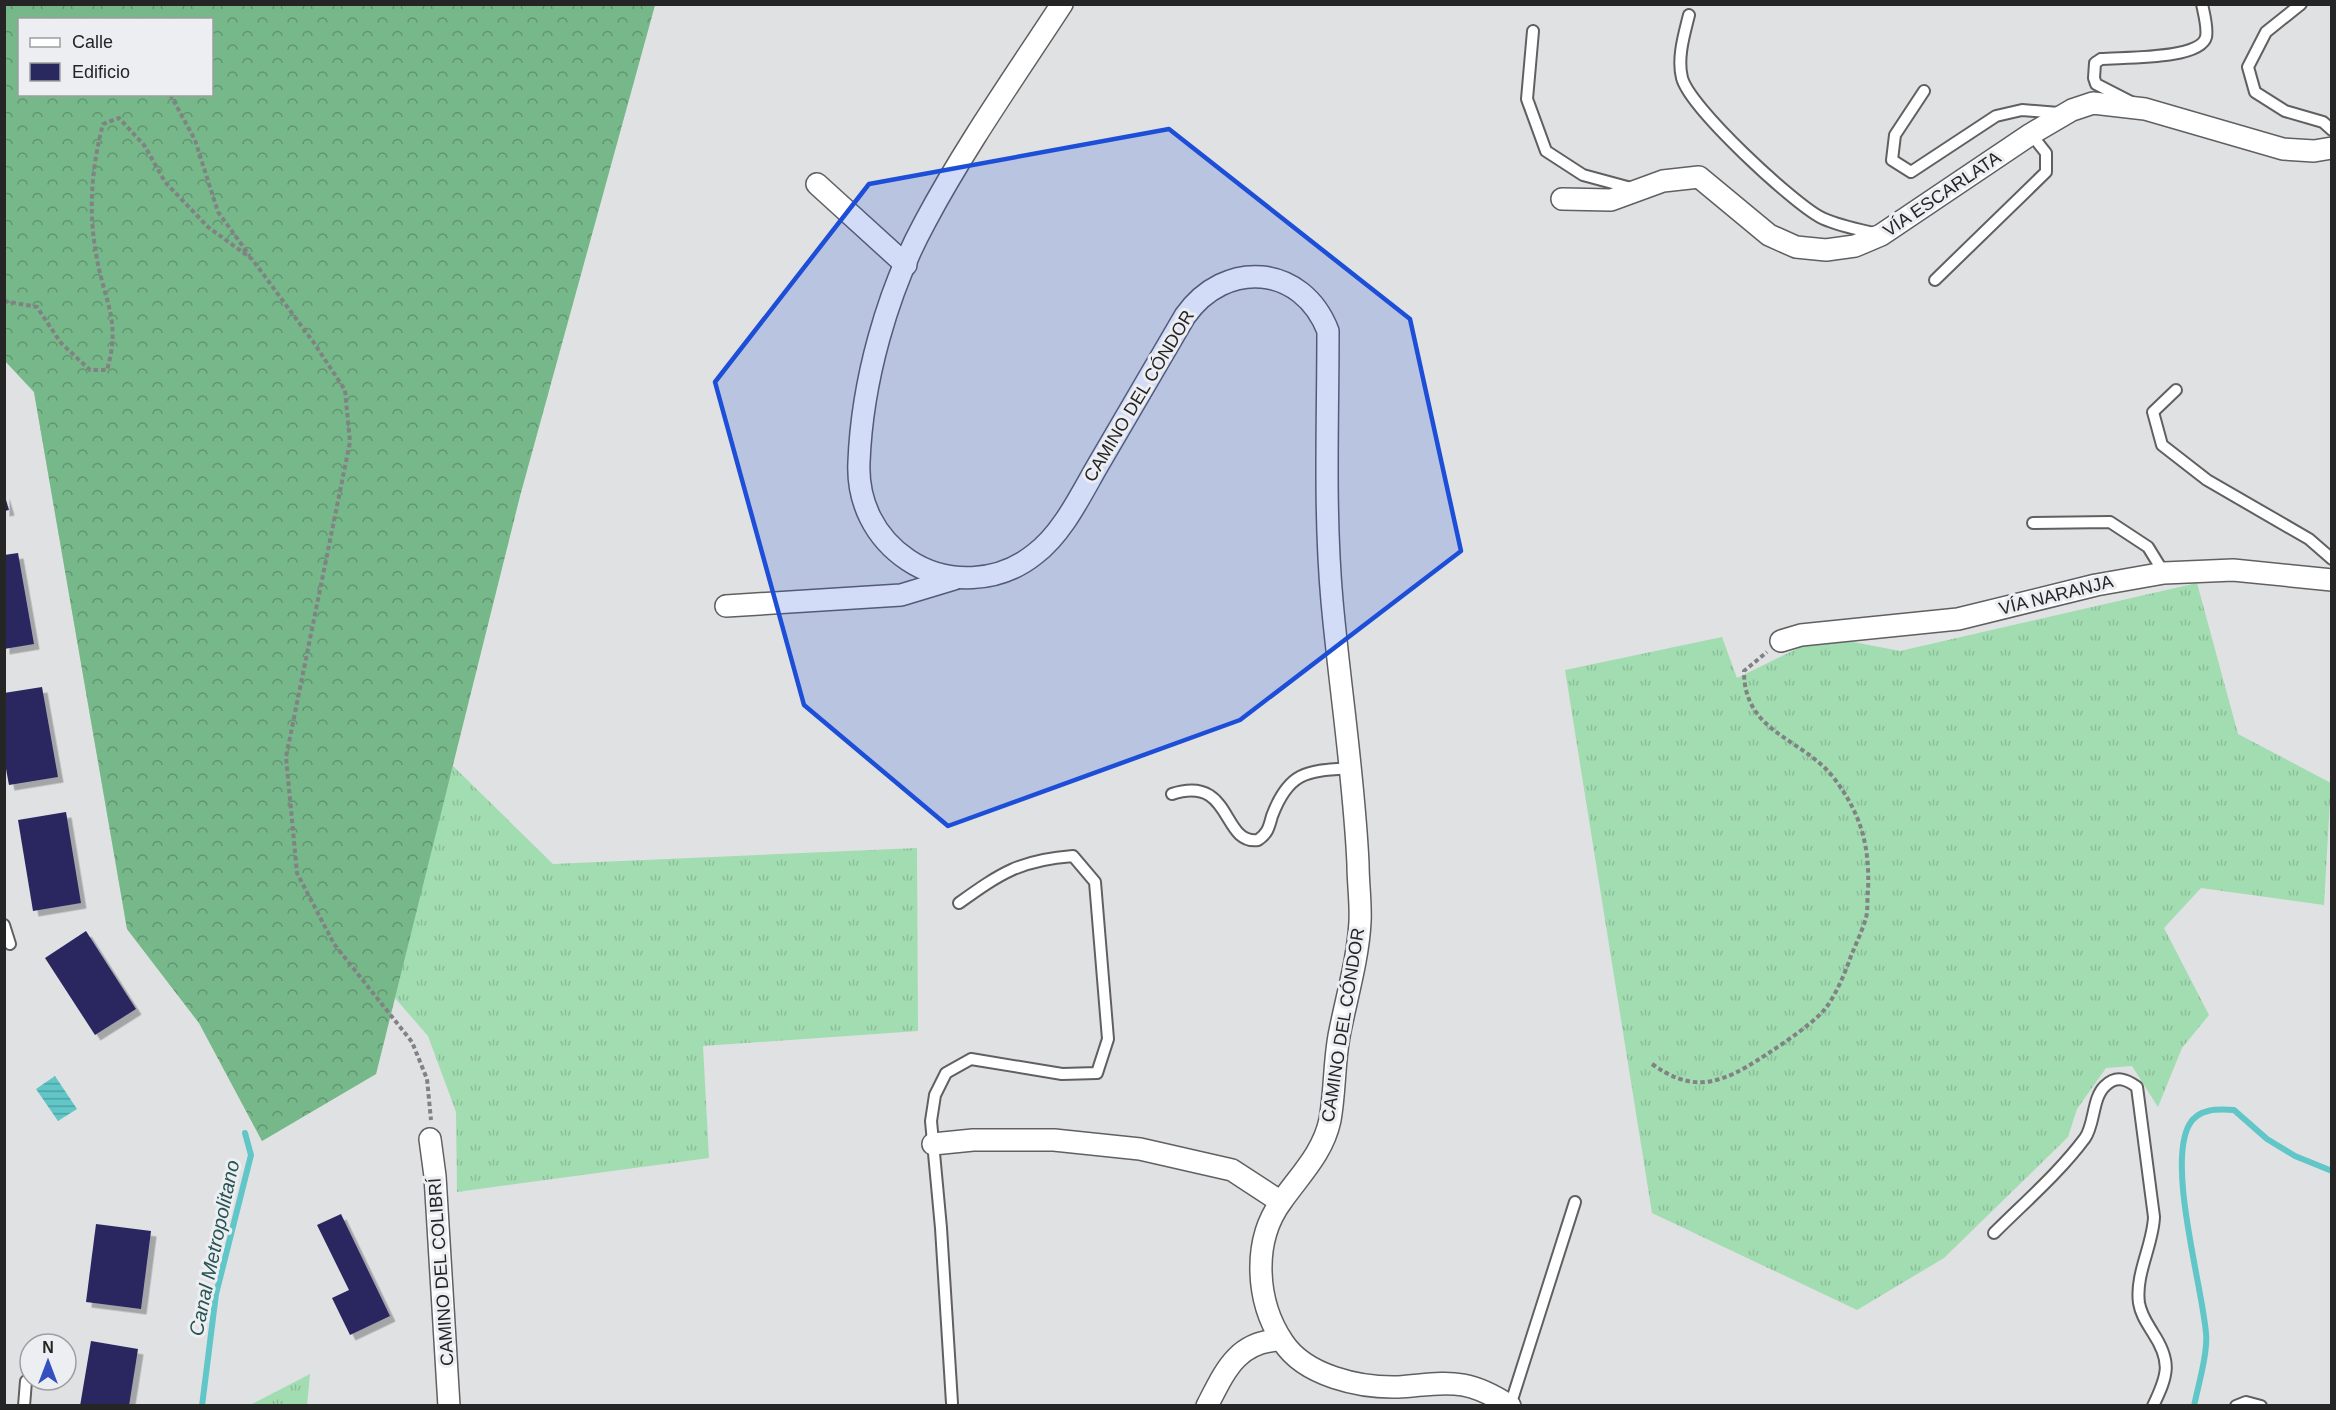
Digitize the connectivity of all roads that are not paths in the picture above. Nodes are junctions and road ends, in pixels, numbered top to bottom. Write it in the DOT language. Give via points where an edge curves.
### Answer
graph roads {
  1 [pos="1062,4"];
  2 [pos="2202,4"];
  3 [pos="2301,4"];
  4 [pos="1689,15"];
  5 [pos="1533,31"];
  6 [pos="1924,91"];
  7 [pos="2145,109"];
  8 [pos="2063,115"];
  9 [pos="2331,130"];
  10 [pos="2031,134"];
  11 [pos="2331,148"];
  12 [pos="818,184"];
  13 [pos="1640,189"];
  14 [pos="1562,199"];
  15 [pos="1881,235"];
  16 [pos="906,265"];
  17 [pos="1935,280"];
  18 [pos="2176,390"];
  19 [pos="2033,523"];
  20 [pos="2331,560"];
  21 [pos="2164,573"];
  22 [pos="958,578"];
  23 [pos="2331,580"];
  24 [pos="726,606"];
  25 [pos="1781,641"];
  26 [pos="1350,768"];
  27 [pos="1172,794"];
  28 [pos="959,903"];
  29 [pos="4,925"];
  30 [pos="10,944"];
  31 [pos="430,1139"];
  32 [pos="933,1144"];
  33 [pos="1281,1202"];
  34 [pos="1575,1202"];
  35 [pos="1994,1233"];
  36 [pos="1281,1340"];
  37 [pos="952,1403"];
  38 [pos="449,1406"];
  39 [pos="1206,1406"];
  40 [pos="1510,1406"];
  41 [pos="2153,1406"];
  42 [pos="2236,1406"];
  43 [pos="2261,1406"];
  1 -- 16 [label="street, CAMINO DEL CÓNDOR" via="925,221"];
  2 -- 7 [label="lane" via="2207,35 2195,48 2101,59 2095,63 2096,84"];
  3 -- 9 [label="lane" via="2266,32 2248,67 2255,92 2285,111 2323,122"];
  4 -- 15 [label="lane" via="1680,47 1682,79 1705,114 1761,169 1820,217"];
  5 -- 13 [label="lane" via="1527,99 1546,151 1583,175"];
  6 -- 8 [label="lane" via="1894,135 1892,160 1911,172 1996,116 2022,110"];
  7 -- 8 [label="street, VÍA ESCARLATA" via="2093,103"];
  7 -- 11 [label="street, VÍA ESCARLATA" via="2276,148"];
  8 -- 10 [label="street, VÍA ESCARLATA"];
  10 -- 15 [label="street, VÍA ESCARLATA"];
  10 -- 17 [label="lane" via="2046,153 2046,172"];
  12 -- 16 [label="street"];
  13 -- 14 [label="street, VÍA ESCARLATA" via="1611,200"];
  13 -- 15 [label="street, VÍA ESCARLATA" via="1663,181 1699,177 1769,235 1804,248 1841,249"];
  16 -- 22 [label="street, CAMINO DEL CÓNDOR" via="871,381 859,479 868,513 887,543 915,565"];
  18 -- 20 [label="lane" via="2152,412 2162,445 2207,480 2309,538"];
  19 -- 21 [label="lane" via="2110,522 2148,547"];
  21 -- 23 [label="street, VÍA NARANJA" via="2233,570"];
  21 -- 25 [label="street, VÍA NARANJA" via="2107,582 1958,619 1801,635"];
  22 -- 24 [label="street" via="901,595"];
  22 -- 26 [label="street, CAMINO DEL CÓNDOR" via="1007,571 1048,542 1082,492 1185,315 1204,293 1244,276 1287,284 1317,308 1328,331 1327,503 1332,600"];
  26 -- 27 [label="lane" via="1312,771 1291,784 1279,800 1268,830 1258,840 1238,835 1223,807 1210,795 1192,790"];
  26 -- 33 [label="street, CAMINO DEL CÓNDOR" via="1360,924 1338,1041 1330,1119 1312,1162"];
  28 -- 32 [label="lane" via="1001,873 1043,858 1073,856 1095,882 1108,1039 1097,1072 1062,1074 971,1059 946,1072 935,1095"];
  29 -- 30 [label="lane"];
  31 -- 38 [label="street, CAMINO DEL COLIBRÍ"];
  32 -- 33 [label="street" via="1054,1140 1140,1149 1232,1170"];
  32 -- 37 [label="lane"];
  33 -- 36 [label="street, CAMINO DEL CÓNDOR" via="1266,1233 1261,1269 1266,1306"];
  34 -- 40 [label="lane"];
  35 -- 41 [label="lane" via="2086,1136 2102,1088 2114,1079 2127,1079 2137,1088 2154,1217 2154,1237 2146,1257 2139,1302 2144,1318 2165,1351 2166,1367"];
  36 -- 39 [label="street" via="1252,1345 1236,1355"];
  36 -- 40 [label="street, CAMINO DEL CÓNDOR" via="1299,1359 1340,1379 1397,1387 1463,1385 1496,1396"];
  42 -- 43 [label="lane" via="2247,1402"];
}
